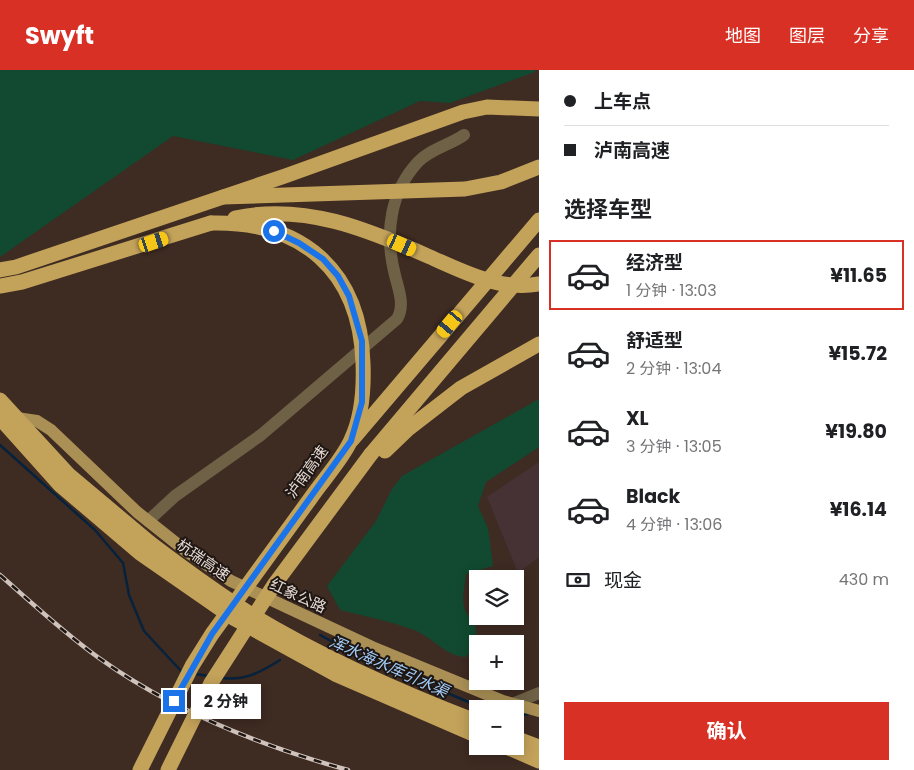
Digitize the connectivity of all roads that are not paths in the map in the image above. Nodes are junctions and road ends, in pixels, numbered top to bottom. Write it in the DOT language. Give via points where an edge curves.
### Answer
graph roads {
  1 [pos="539,109"];
  2 [pos="464,135"];
  3 [pos="539,167"];
  4 [pos="223,198"];
  5 [pos="539,220"];
  6 [pos="211,223"];
  7 [pos="539,255"];
  8 [pos="0,270"];
  9 [pos="539,284"];
  10 [pos="0,286"];
  11 [pos="539,344"];
  12 [pos="0,400"];
  13 [pos="0,417"];
  14 [pos="351,441"];
  15 [pos="350,482"];
  16 [pos="148,521"];
  17 [pos="145,548"];
  18 [pos="539,693"];
  19 [pos="502,700"];
  20 [pos="522,700"];
  21 [pos="469,718"];
  22 [pos="469,732"];
  23 [pos="524,741"];
  24 [pos="539,747"];
  25 [pos="524,755"];
  26 [pos="539,761"];
  27 [pos="140,770"];
  28 [pos="168,770"];
  1 -- 4 [label="highway" via="498,107 463,112"];
  2 -- 16 [label="street" via="418,162 397,196 389,231 401,304 397,319 261,435 175,496"];
  3 -- 4 [label="highway, bridge" via="501,182 465,189"];
  4 -- 8 [label="highway"];
  5 -- 14 [label="highway, 泸南高速"];
  6 -- 9 [label="highway, bridge" via="244,216 302,214 375,233 493,282"];
  6 -- 10 [label="highway"];
  6 -- 14 [label="highway, bridge" via="248,225 287,236 323,259 338,276 357,318 363,359 362,402"];
  7 -- 15 [label="highway, bridge"];
  11 -- 15 [label="highway" via="461,388 408,429"];
  12 -- 17 [label="highway, 杭瑞高速, bridge" via="69,475"];
  13 -- 16 [label="main road, 红象公路" via="27,418 51,430"];
  13 -- 17 [label="highway, 杭瑞高速" via="60,485"];
  14 -- 27 [label="highway, 泸南高速, bridge" via="212,634 192,666"];
  15 -- 28 [label="highway, bridge" via="274,585 211,683"];
  16 -- 19 [label="main road, 红象公路" via="211,569 256,594 372,647"];
  17 -- 21 [label="highway, 杭瑞高速" via="307,645 400,690"];
  17 -- 22 [label="highway, 杭瑞高速" via="235,619 318,665"];
  18 -- 20 [label="street"];
  23 -- 24 [label="highway"];
  25 -- 26 [label="highway"];
}
